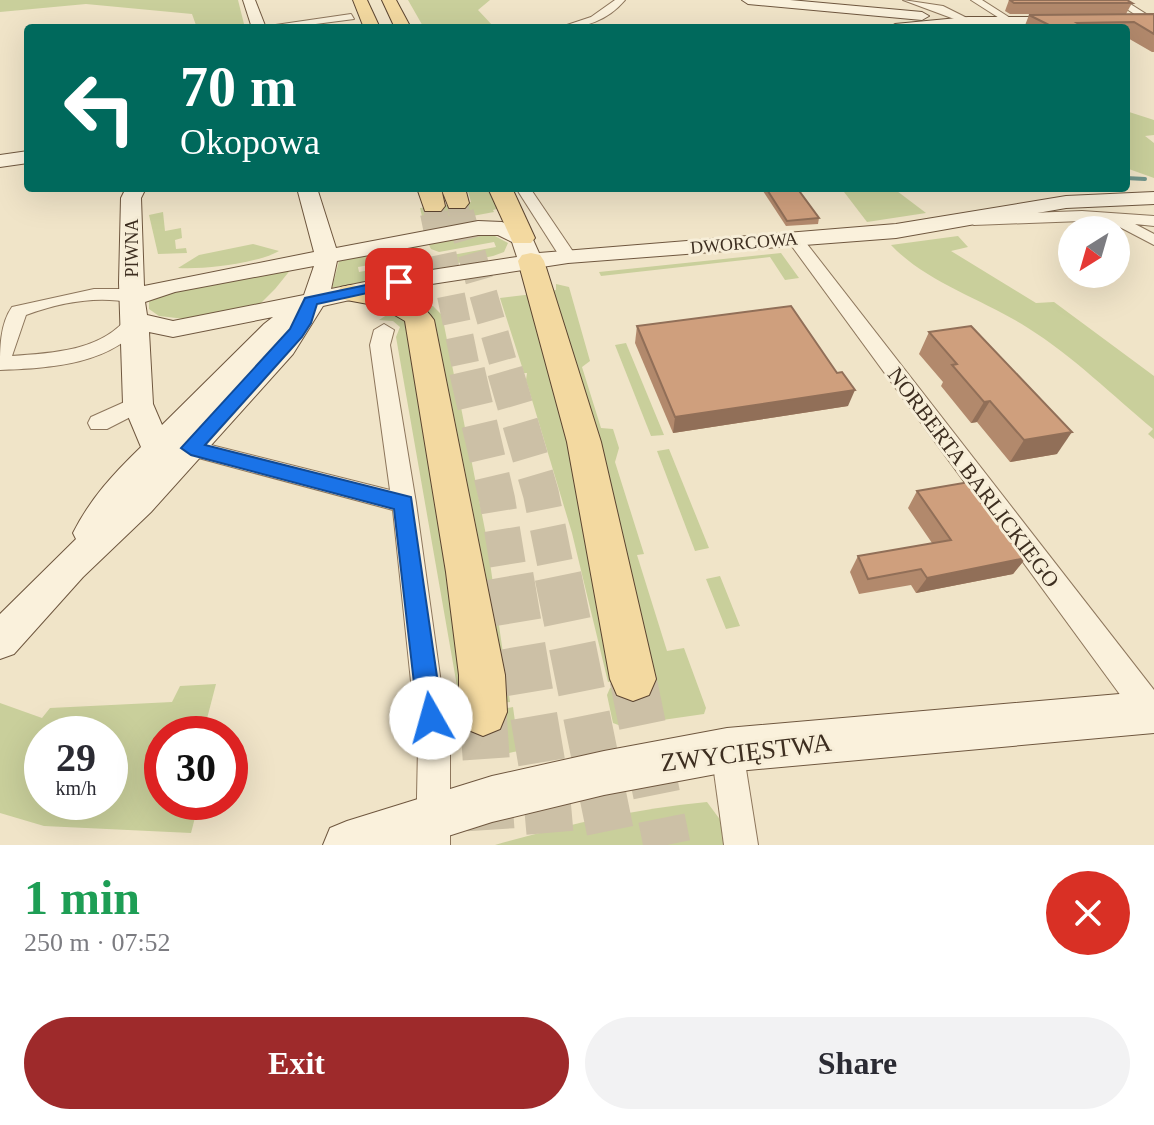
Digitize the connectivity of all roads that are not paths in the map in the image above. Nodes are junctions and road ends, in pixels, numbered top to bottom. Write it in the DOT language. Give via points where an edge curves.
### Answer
graph roads {
  1 [pos="249,0"];
  2 [pos="360,0"];
  3 [pos="376,0"];
  4 [pos="389,0"];
  5 [pos="620,0"];
  6 [pos="748,0"];
  7 [pos="908,0"];
  8 [pos="976,0"];
  9 [pos="1118,0"];
  10 [pos="936,7"];
  11 [pos="917,15"];
  12 [pos="351,17"];
  13 [pos="1005,21"];
  14 [pos="1081,21"];
  15 [pos="1123,21"];
  16 [pos="1153,21"];
  17 [pos="897,23"];
  18 [pos="258,24"];
  19 [pos="292,24"];
  20 [pos="370,24"];
  21 [pos="388,24"];
  22 [pos="401,24"];
  23 [pos="580,24"];
  24 [pos="928,24"];
  25 [pos="956,24"];
  26 [pos="956,24"];
  27 [pos="959,24"];
  28 [pos="971,24"];
  29 [pos="24,158"];
  30 [pos="0,161"];
  31 [pos="308,192"];
  32 [pos="502,192"];
  33 [pos="526,192"];
  34 [pos="1090,193"];
  35 [pos="1154,198"];
  36 [pos="131,199"];
  37 [pos="1113,208"];
  38 [pos="957,221"];
  39 [pos="1151,221"];
  40 [pos="317,226"];
  41 [pos="417,238"];
  42 [pos="794,238"];
  43 [pos="1154,240"];
  44 [pos="526,249"];
  45 [pos="568,256"];
  46 [pos="326,257"];
  47 [pos="269,267"];
  48 [pos="216,277"];
  49 [pos="351,293"];
  50 [pos="311,301"];
  51 [pos="133,310"];
  52 [pos="384,330"];
  53 [pos="0,363"];
  54 [pos="138,404"];
  55 [pos="99,423"];
  56 [pos="157,448"];
  57 [pos="191,448"];
  58 [pos="404,503"];
  59 [pos="70,566"];
  60 [pos="0,641"];
  61 [pos="633,679"];
  62 [pos="483,712"];
  63 [pos="1153,713"];
  64 [pos="727,750"];
  65 [pos="434,831"];
  66 [pos="347,845"];
  67 [pos="741,845"];
  1 -- 18 [label="main road"];
  2 -- 20 [label="main road"];
  3 -- 21 [label="main road"];
  4 -- 22 [label="main road"];
  5 -- 23 [label="street" via="609,12"];
  6 -- 17 [label="main road"];
  7 -- 10 [label="street"];
  8 -- 13 [label="street"];
  9 -- 16 [label="street"];
  10 -- 11 [label="street" via="937,11"];
  10 -- 27 [label="street"];
  11 -- 17 [label="main road"];
  11 -- 25 [label="main road"];
  11 -- 26 [label="main road"];
  12 -- 19 [label="street"];
  13 -- 14 [label="main road"];
  13 -- 28 [label="main road"];
  15 -- 16 [label="main road"];
  17 -- 24 [label="main road"];
  29 -- 30 [label="main road"];
  31 -- 40 [label="main road"];
  32 -- 44 [label="main road"];
  33 -- 45 [label="street"];
  34 -- 37 [label="main road, DWORCOWA"];
  34 -- 38 [label="main road, DWORCOWA"];
  35 -- 37 [label="main road, DWORCOWA"];
  36 -- 48 [label="main road" via="147,270 169,279"];
  36 -- 51 [label="main road, PIWNA"];
  37 -- 38 [label="street, DWORCOWA"];
  37 -- 39 [label="street, DWORCOWA"];
  37 -- 43 [label="street"];
  38 -- 42 [label="main road, DWORCOWA"];
  40 -- 41 [label="main road" via="351,239"];
  40 -- 46 [label="main road"];
  40 -- 47 [label="main road" via="301,250"];
  41 -- 44 [label="main road, DWORCOWA" via="502,229"];
  41 -- 46 [label="main road, DWORCOWA"];
  42 -- 45 [label="main road, DWORCOWA"];
  42 -- 63 [label="street, NORBERTA BARLICKIEGO"];
  44 -- 45 [label="main road, DWORCOWA"];
  44 -- 49 [label="main road, DWORCOWA"];
  44 -- 61 [label="main road" via="584,442"];
  46 -- 47 [label="main road, DWORCOWA"];
  46 -- 50 [label="main road"];
  47 -- 48 [label="main road, DWORCOWA"];
  48 -- 51 [label="main road"];
  49 -- 50 [label="main road, DWORCOWA"];
  49 -- 62 [label="main road" via="399,302 419,320 469,587"];
  50 -- 51 [label="main road, DWORCOWA" via="173,329"];
  50 -- 56 [label="main road" via="273,330"];
  50 -- 57 [label="main road" via="296,333"];
  51 -- 53 [label="street" via="124,335 107,345"];
  51 -- 53 [label="street" via="123,293 19,311"];
  51 -- 54 [label="main road, PIWNA"];
  52 -- 58 [label="street" via="380,345"];
  54 -- 55 [label="street"];
  54 -- 56 [label="main road"];
  56 -- 59 [label="main road" via="118,490"];
  57 -- 58 [label="street"];
  57 -- 59 [label="main road"];
  58 -- 65 [label="street" via="434,748"];
  59 -- 60 [label="main road"];
  63 -- 64 [label="main road, ZWYCIĘSTWA"];
  64 -- 65 [label="main road, ZWYCIĘSTWA" via="492,799"];
  64 -- 67 [label="street"];
  65 -- 66 [label="main road, ZWYCIĘSTWA"];
}
